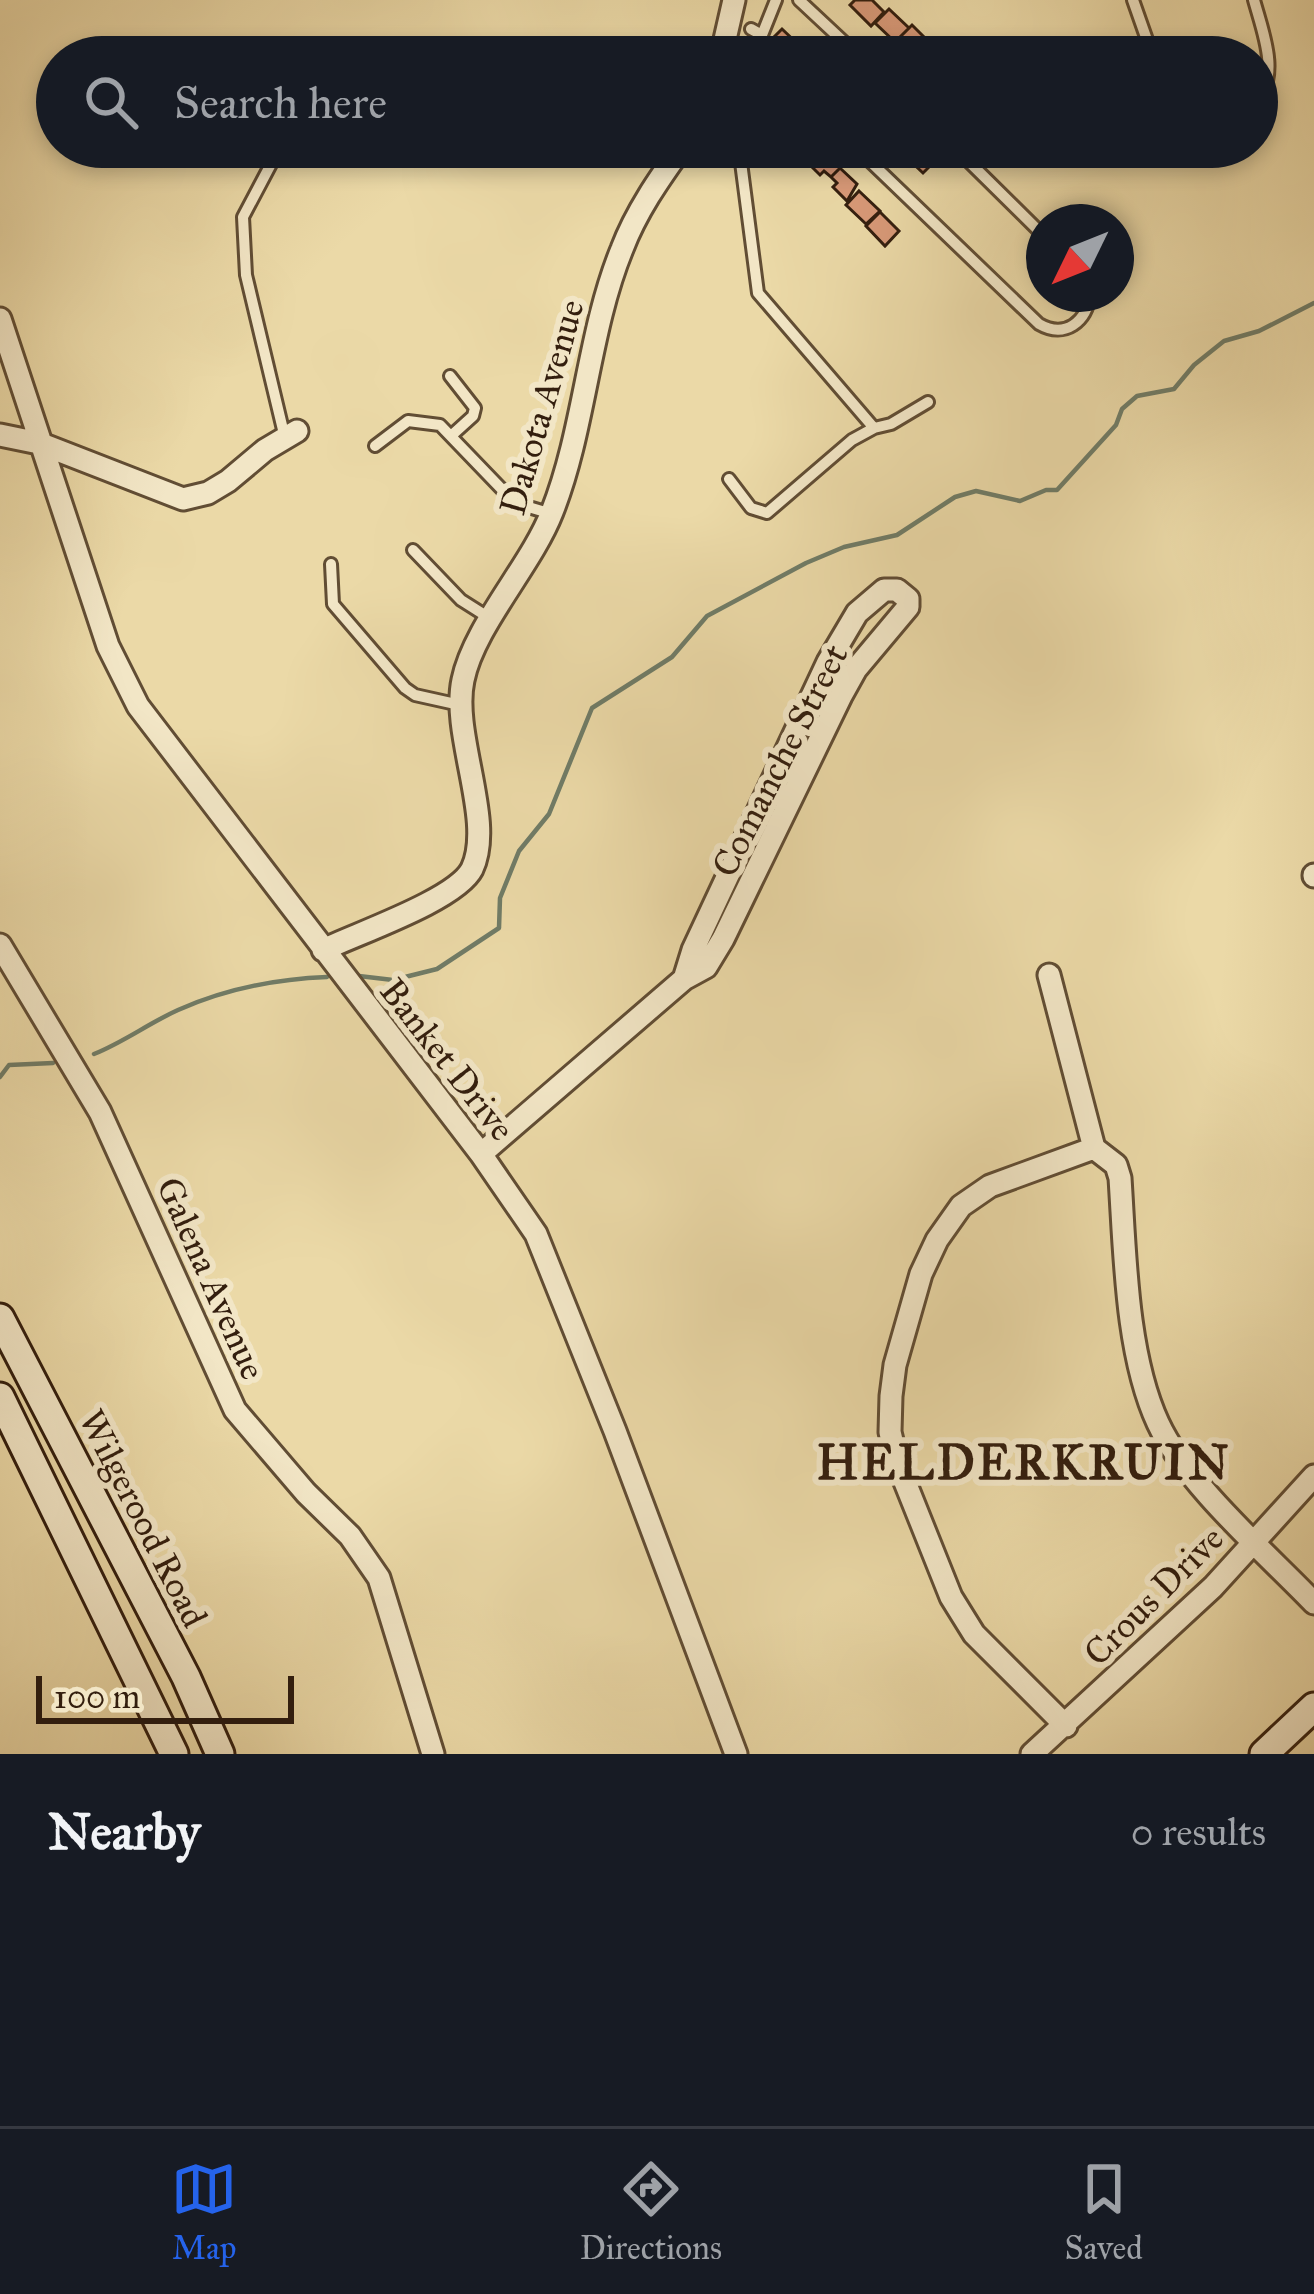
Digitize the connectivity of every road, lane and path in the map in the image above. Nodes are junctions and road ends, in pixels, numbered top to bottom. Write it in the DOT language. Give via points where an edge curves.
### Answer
graph roads {
  1 [pos="776,0"];
  2 [pos="800,0"];
  3 [pos="1133,0"];
  4 [pos="1255,0"];
  5 [pos="731,10"];
  6 [pos="757,32"];
  7 [pos="758,36"];
  8 [pos="838,36"];
  9 [pos="1146,36"];
  10 [pos="1262,36"];
  11 [pos="269,168"];
  12 [pos="668,168"];
  13 [pos="742,168"];
  14 [pos="877,168"];
  15 [pos="975,168"];
  16 [pos="1026,218"];
  17 [pos="1026,311"];
  18 [pos="1027,312"];
  19 [pos="1084,312"];
  20 [pos="0,319"];
  21 [pos="450,376"];
  22 [pos="928,402"];
  23 [pos="874,428"];
  24 [pos="291,434"];
  25 [pos="452,435"];
  26 [pos="0,436"];
  27 [pos="39,443"];
  28 [pos="374,446"];
  29 [pos="729,479"];
  30 [pos="552,514"];
  31 [pos="413,550"];
  32 [pos="331,564"];
  33 [pos="492,620"];
  34 [pos="460,705"];
  35 [pos="0,945"];
  36 [pos="322,950"];
  37 [pos="1049,975"];
  38 [pos="684,979"];
  39 [pos="1094,1148"];
  40 [pos="481,1154"];
  41 [pos="0,1318"];
  42 [pos="0,1397"];
  43 [pos="1314,1476"];
  44 [pos="1255,1541"];
  45 [pos="1314,1603"];
  46 [pos="1314,1707"];
  47 [pos="1066,1726"];
  48 [pos="174,1754"];
  49 [pos="220,1754"];
  50 [pos="434,1754"];
  51 [pos="736,1754"];
  52 [pos="1032,1754"];
  53 [pos="1264,1754"];
  1 -- 6 [label="lane"];
  2 -- 8 [label="lane"];
  3 -- 9 [label="lane"];
  4 -- 10 [label="lane"];
  5 -- 6 [label="street"];
  6 -- 7 [label="lane"];
  11 -- 24 [label="lane" via="243,217 246,275"];
  12 -- 30 [label="street, Dakota Avenue" via="623,245"];
  13 -- 23 [label="lane" via="758,293"];
  14 -- 17 [label="lane"];
  15 -- 16 [label="lane"];
  18 -- 19 [label="lane" via="1053,332"];
  20 -- 27 [label="street, Banket Drive"];
  21 -- 25 [label="lane" via="475,408"];
  22 -- 23 [label="lane"];
  23 -- 29 [label="lane" via="767,513 752,508"];
  24 -- 27 [label="street" via="228,481 183,499"];
  25 -- 28 [label="lane" via="408,421"];
  25 -- 30 [label="lane" via="507,496"];
  26 -- 27 [label="street"];
  27 -- 36 [label="street, Banket Drive" via="108,646 138,706"];
  30 -- 33 [label="street, Dakota Avenue"];
  31 -- 33 [label="lane"];
  32 -- 34 [label="lane" via="333,604 405,688"];
  33 -- 34 [label="street, Dakota Avenue" via="468,662"];
  34 -- 36 [label="street, Dakota Avenue" via="478,827 471,870 428,904"];
  35 -- 50 [label="street, Galena Avenue" via="100,1112 235,1410 379,1578"];
  36 -- 40 [label="street, Banket Drive"];
  37 -- 39 [label="street"];
  38 -- 38 [label="street, Comanche Street" via="828,662 868,601 898,590 908,607 841,696 723,939 706,967"];
  38 -- 40 [label="street, Comanche Street"];
  39 -- 44 [label="street" via="1120,1178 1137,1343 1159,1426"];
  39 -- 47 [label="street" via="991,1186 961,1206 921,1274 891,1396 897,1462 951,1597 974,1634"];
  40 -- 51 [label="street, Banket Drive" via="548,1260"];
  41 -- 49 [label="street, Wilgerood Road"];
  42 -- 48 [label="street, Wilgerood Road"];
  43 -- 44 [label="street, Crous Drive"];
  44 -- 45 [label="street"];
  44 -- 47 [label="street, Crous Drive"];
  46 -- 53 [label="street"];
  47 -- 52 [label="street, Crous Drive"];
}
